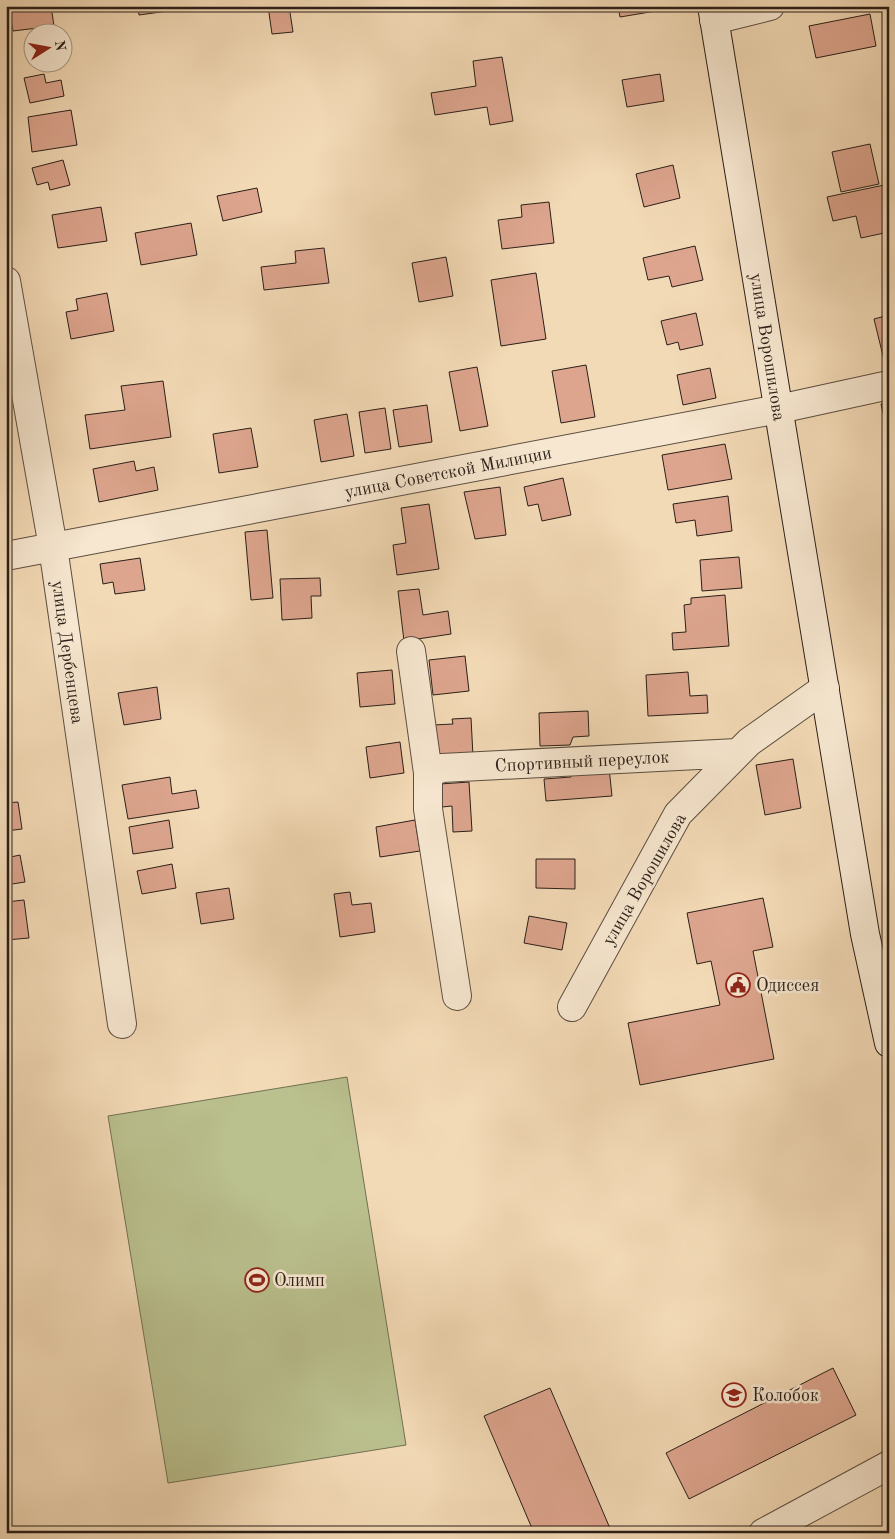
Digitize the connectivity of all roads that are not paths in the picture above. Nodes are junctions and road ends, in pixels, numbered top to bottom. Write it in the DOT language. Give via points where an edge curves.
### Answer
graph roads {
  1 [pos="770,6"];
  2 [pos="713,13"];
  3 [pos="6,281"];
  4 [pos="889,385"];
  5 [pos="779,409"];
  6 [pos="53,546"];
  7 [pos="6,556"];
  8 [pos="411,651"];
  9 [pos="825,688"];
  10 [pos="737,754"];
  11 [pos="428,773"];
  12 [pos="457,996"];
  13 [pos="572,1007"];
  14 [pos="122,1024"];
  15 [pos="889,1043"];
  16 [pos="889,1465"];
  17 [pos="763,1533"];
  1 -- 2 [label="street"];
  2 -- 5 [label="street, улица Ворошилова"];
  3 -- 6 [label="street, улица Дербенцева"];
  4 -- 5 [label="street, улица Советской Милиции"];
  5 -- 6 [label="street, улица Советской Милиции"];
  5 -- 9 [label="street, улица Ворошилова"];
  6 -- 7 [label="street, улица Советской Милиции"];
  6 -- 14 [label="street, улица Дербенцева"];
  8 -- 11 [label="street"];
  9 -- 10 [label="street, улица Ворошилова" via="748,742"];
  9 -- 15 [label="street, улица Ворошилова" via="865,934"];
  10 -- 11 [label="street, Спортивный переулок" via="442,768"];
  10 -- 13 [label="street, улица Ворошилова" via="678,814"];
  11 -- 12 [label="street" via="428,810"];
  16 -- 17 [label="street"];
}
